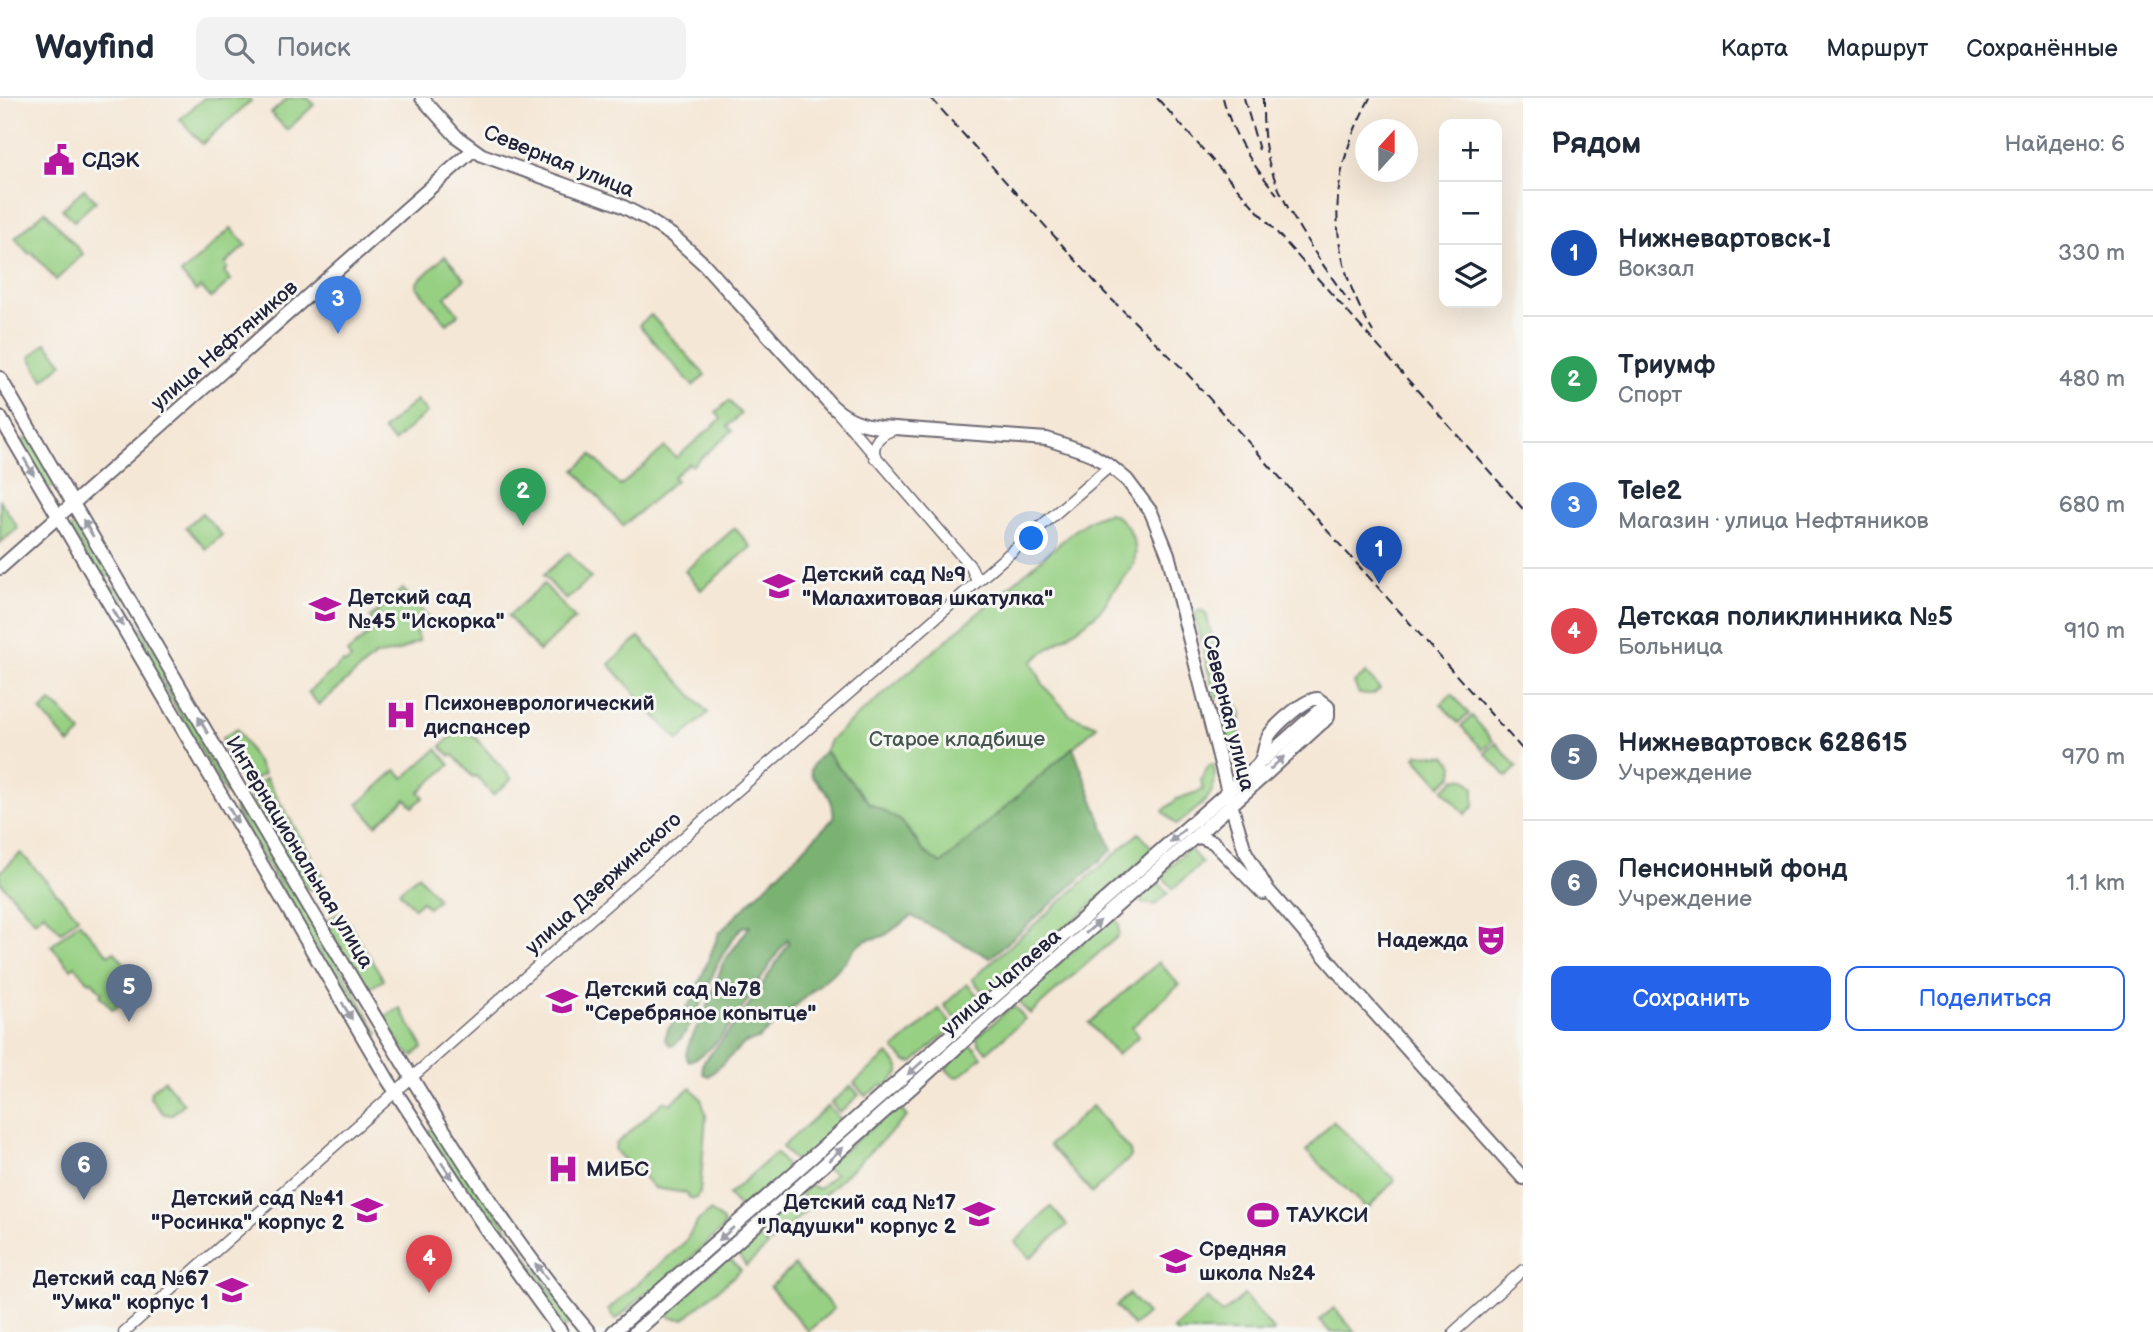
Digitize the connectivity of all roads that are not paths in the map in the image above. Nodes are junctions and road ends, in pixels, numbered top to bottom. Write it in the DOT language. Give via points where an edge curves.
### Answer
graph roads {
  1 [pos="422,98"];
  2 [pos="472,150"];
  3 [pos="0,378"];
  4 [pos="832,406"];
  5 [pos="0,417"];
  6 [pos="29,428"];
  7 [pos="895,429"];
  8 [pos="12,439"];
  9 [pos="875,458"];
  10 [pos="1111,466"];
  11 [pos="74,504"];
  12 [pos="59,517"];
  13 [pos="0,568"];
  14 [pos="977,581"];
  15 [pos="122,587"];
  16 [pos="106,597"];
  17 [pos="1323,722"];
  18 [pos="1220,760"];
  19 [pos="1259,763"];
  20 [pos="1228,791"];
  21 [pos="1231,804"];
  22 [pos="1191,840"];
  23 [pos="1318,949"];
  24 [pos="1058,950"];
  25 [pos="382,1028"];
  26 [pos="363,1039"];
  27 [pos="413,1078"];
  28 [pos="396,1093"];
  29 [pos="442,1126"];
  30 [pos="424,1137"];
  31 [pos="1523,1178"];
  32 [pos="1523,1270"];
  33 [pos="124,1332"];
  34 [pos="561,1332"];
  35 [pos="589,1332"];
  36 [pos="613,1332"];
  37 [pos="635,1332"];
  38 [pos="1454,1332"];
  1 -- 2 [label="main road, Северная улица"];
  2 -- 4 [label="main road, Северная улица" via="618,204 673,236 704,264"];
  2 -- 11 [label="main road, улица Нефтяников"];
  3 -- 6 [label="main road, Интернациональная улица"];
  4 -- 7 [label="main road, Северная улица" via="860,424"];
  4 -- 9 [label="street, Северная улица"];
  5 -- 8 [label="main road, Интернациональная улица"];
  6 -- 8 [label="main road"];
  6 -- 11 [label="main road, Интернациональная улица"];
  7 -- 9 [label="street" via="877,439"];
  7 -- 10 [label="main road, Северная улица" via="1047,439 1079,448"];
  8 -- 12 [label="main road, Интернациональная улица, one-way"];
  9 -- 14 [label="street, Северная улица" via="971,567"];
  10 -- 14 [label="street, улица Дзержинского"];
  10 -- 18 [label="main road, Северная улица" via="1137,492 1163,537"];
  11 -- 12 [label="main road, улица Нефтяников"];
  15 -- 11 [label="main road, Интернациональная улица, one-way"];
  12 -- 13 [label="main road, улица Нефтяников"];
  12 -- 16 [label="main road, Интернациональная улица"];
  14 -- 27 [label="street, улица Дзержинского"];
  15 -- 16 [label="main road" via="109,582 104,587"];
  25 -- 15 [label="main road, Интернациональная улица, one-way"];
  16 -- 26 [label="main road, Интернациональная улица, one-way"];
  17 -- 19 [label="main road, улица Чапаева" via="1325,714 1317,712"];
  17 -- 19 [label="main road, улица Чапаева" via="1329,709 1321,700 1307,700 1271,732"];
  21 -- 17 [label="main road, улица Чапаева, one-way"];
  18 -- 19 [label="main road" via="1236,769"];
  18 -- 20 [label="main road, Северная улица"];
  19 -- 20 [label="main road, улица Чапаева"];
  20 -- 21 [label="main road, Северная улица"];
  20 -- 24 [label="main road, улица Чапаева, one-way"];
  21 -- 22 [label="main road, улица Чапаева"];
  21 -- 23 [label="main road, Северная улица" via="1252,865"];
  22 -- 23 [label="main road" via="1204,838 1217,845"];
  24 -- 22 [label="main road, улица Чапаева, one-way"];
  23 -- 31 [label="main road, Северная улица"];
  24 -- 36 [label="main road, улица Чапаева, one-way"];
  37 -- 24 [label="main road, улица Чапаева, one-way"];
  25 -- 26 [label="main road" via="379,1043 371,1045"];
  25 -- 27 [label="main road, Интернациональная улица"];
  26 -- 28 [label="main road, Интернациональная улица"];
  27 -- 28 [label="street, улица Дзержинского"];
  27 -- 29 [label="main road, Интернациональная улица"];
  28 -- 30 [label="main road, Интернациональная улица"];
  28 -- 33 [label="street, улица Дзержинского"];
  29 -- 30 [label="main road" via="435,1121 425,1124"];
  35 -- 29 [label="main road, Интернациональная улица, one-way" via="502,1217"];
  30 -- 34 [label="main road, Интернациональная улица, one-way"];
  32 -- 38 [label="street"];
}
